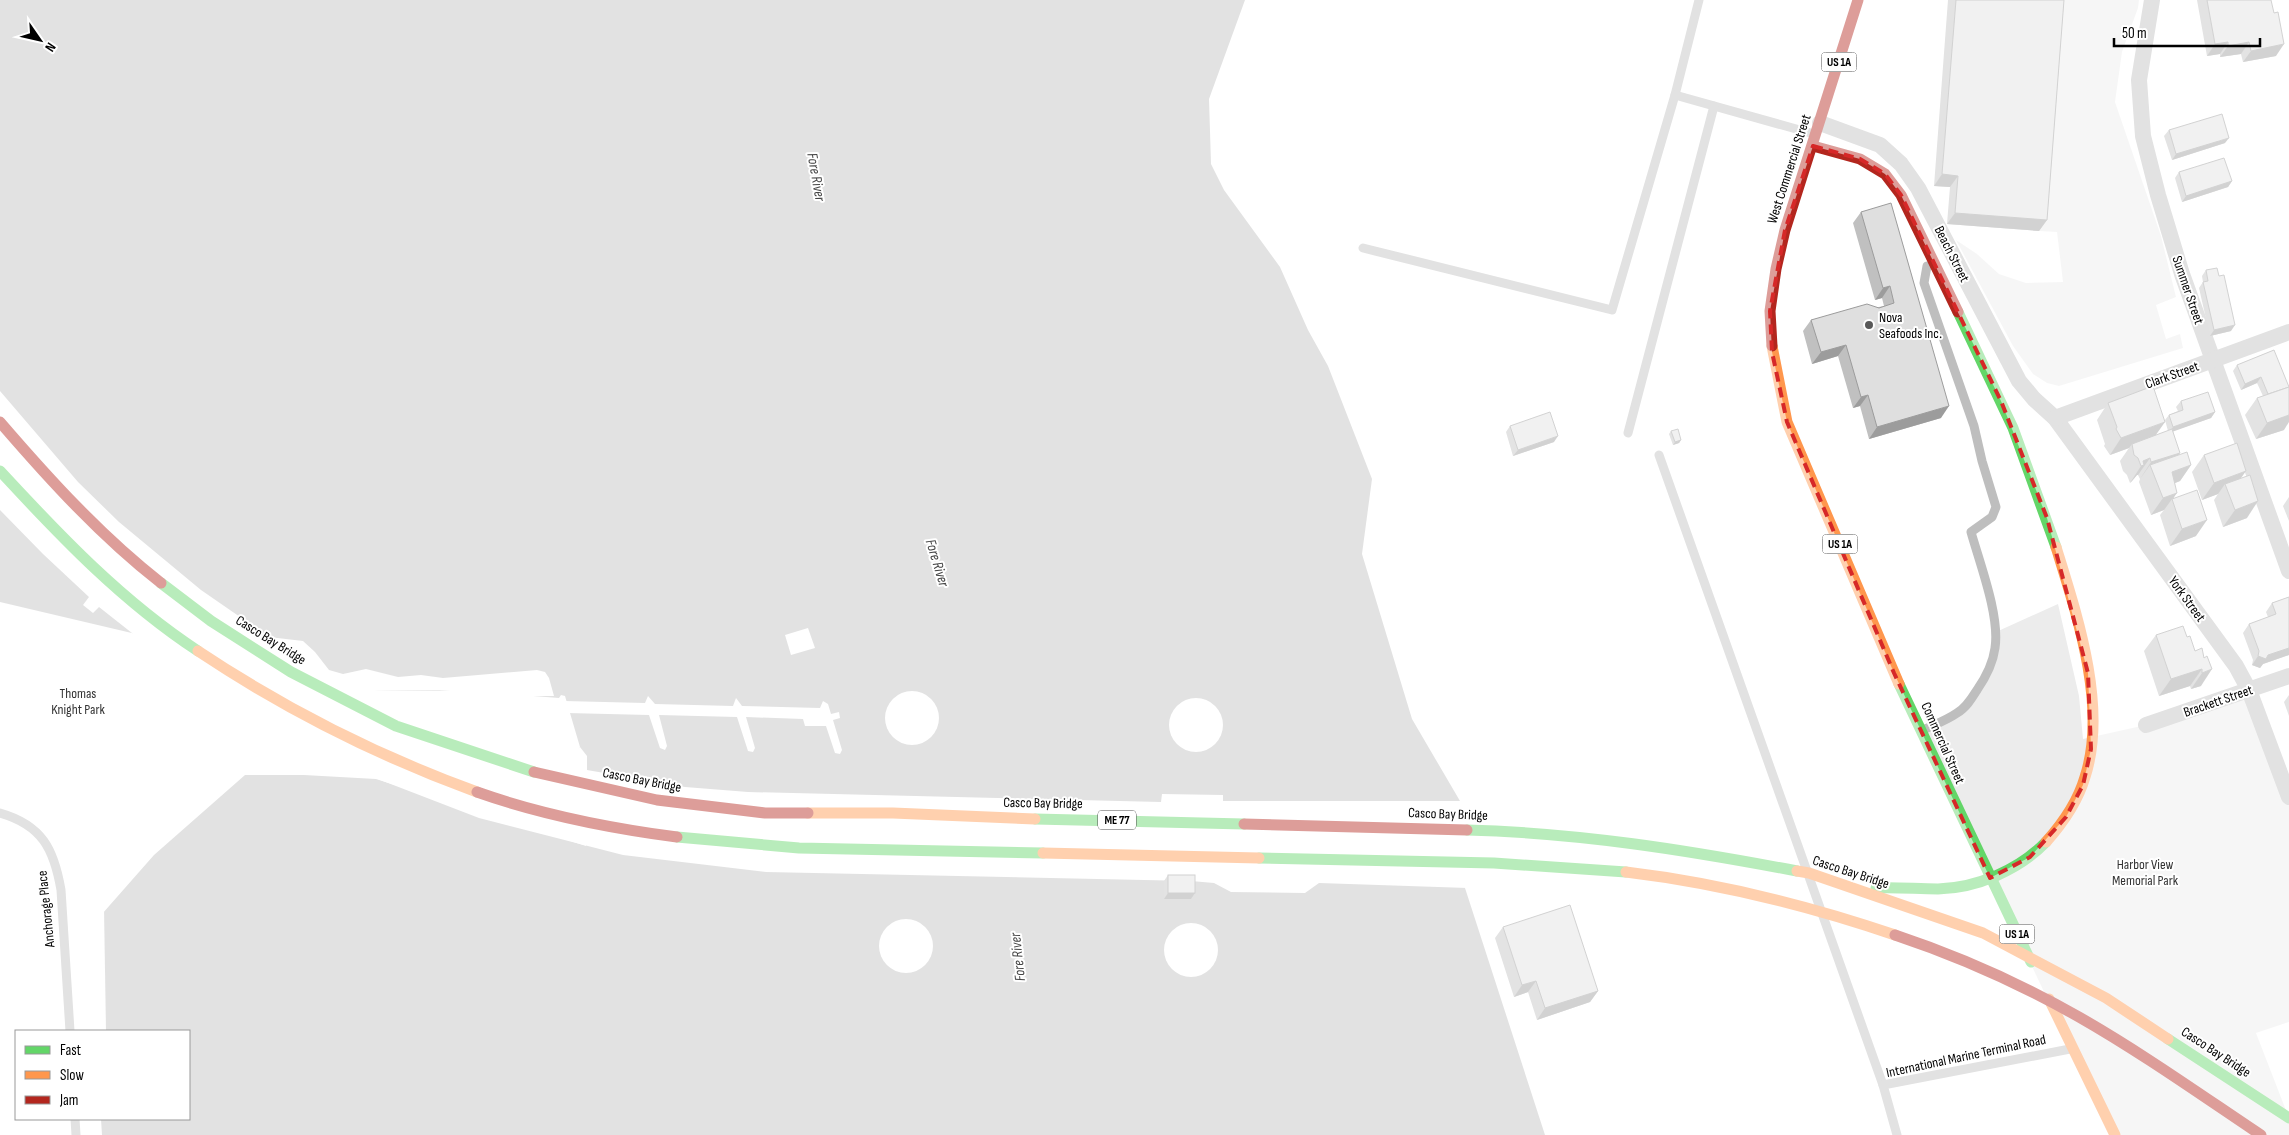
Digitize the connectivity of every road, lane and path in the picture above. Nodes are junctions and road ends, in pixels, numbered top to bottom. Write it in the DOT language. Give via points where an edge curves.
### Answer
graph roads {
  1 [pos="1699,0"];
  2 [pos="1858,0"];
  3 [pos="2152,0"];
  4 [pos="1675,95"];
  5 [pos="1714,106"];
  6 [pos="1816,134"];
  7 [pos="1363,248"];
  8 [pos="1929,255"];
  9 [pos="2289,332"];
  10 [pos="1772,352"];
  11 [pos="2212,360"];
  12 [pos="2055,418"];
  13 [pos="0,422"];
  14 [pos="1628,433"];
  15 [pos="1659,454"];
  16 [pos="0,471"];
  17 [pos="2289,570"];
  18 [pos="2289,676"];
  19 [pos="2249,690"];
  20 [pos="2146,725"];
  21 [pos="1923,730"];
  22 [pos="2289,797"];
  23 [pos="0,812"];
  24 [pos="1862,890"];
  25 [pos="70,1030"];
  26 [pos="2073,1048"];
  27 [pos="1883,1085"];
  28 [pos="2289,1118"];
  29 [pos="75,1120"];
  30 [pos="76,1135"];
  31 [pos="1897,1135"];
  32 [pos="2115,1135"];
  33 [pos="2261,1135"];
  1 -- 4 [label="lane"];
  2 -- 6 [label="main road, West Commercial Street / US 1A"];
  3 -- 11 [label="street, Summer Street" via="2139,80 2143,136 2158,195"];
  4 -- 5 [label="lane"];
  4 -- 7 [label="lane" via="1612,310"];
  5 -- 6 [label="lane"];
  5 -- 14 [label="lane"];
  6 -- 8 [label="main road" via="1885,174 1901,195"];
  6 -- 10 [label="main road, West Commercial Street / US 1A" via="1776,269 1770,311"];
  6 -- 12 [label="street, Beach Street" via="1880,145 1901,164 1918,188 2018,381"];
  8 -- 21 [label="lane" via="1924,283 1974,426 1996,507 1992,517 1971,532 1996,632 1991,666 1969,702 1958,712"];
  8 -- 24 [label="main road" via="2001,400 2026,459 2070,596 2088,673 2091,749 2085,776 2066,817 2044,844 2015,867 1980,882 1940,889 1896,886"];
  9 -- 11 [label="street, Clark Street"];
  10 -- 21 [label="main road, Commercial Street / US 1A" via="1787,422 1894,674"];
  11 -- 12 [label="street, Clark Street"];
  11 -- 17 [label="street, Summer Street"];
  12 -- 19 [label="street, York Street" via="2236,666"];
  13 -- 24 [label="main road, Casco Bay Bridge / ME 77" via="52,482 102,532 137,564 211,621 291,672 396,726 527,771 657,800 765,812 1484,830 1590,836 1699,852 1800,872"];
  15 -- 27 [label="lane"];
  16 -- 33 [label="main road" via="60,538 116,588 205,656 285,705 369,748 454,784 540,812 637,832 799,848 1494,863 1644,874 1709,885 1841,918 1993,974 2118,1039"];
  18 -- 19 [label="street, Brackett Street"];
  19 -- 20 [label="street, Brackett Street"];
  19 -- 22 [label="street, York Street"];
  21 -- 26 [label="main road, Commercial Street / US 1A" via="1946,786"];
  23 -- 25 [label="lane, Anchorage Place" via="17,818 37,832 51,850 58,870"];
  24 -- 28 [label="main road, Casco Bay Bridge / ME 77" via="1982,933 2106,998"];
  26 -- 27 [label="lane, International Marine Terminal Road"];
  26 -- 32 [label="main road, Commercial Street / US 1A"];
  27 -- 31 [label="lane, International Marine Terminal Road"];
  29 -- 30 [label="lane"];
}
